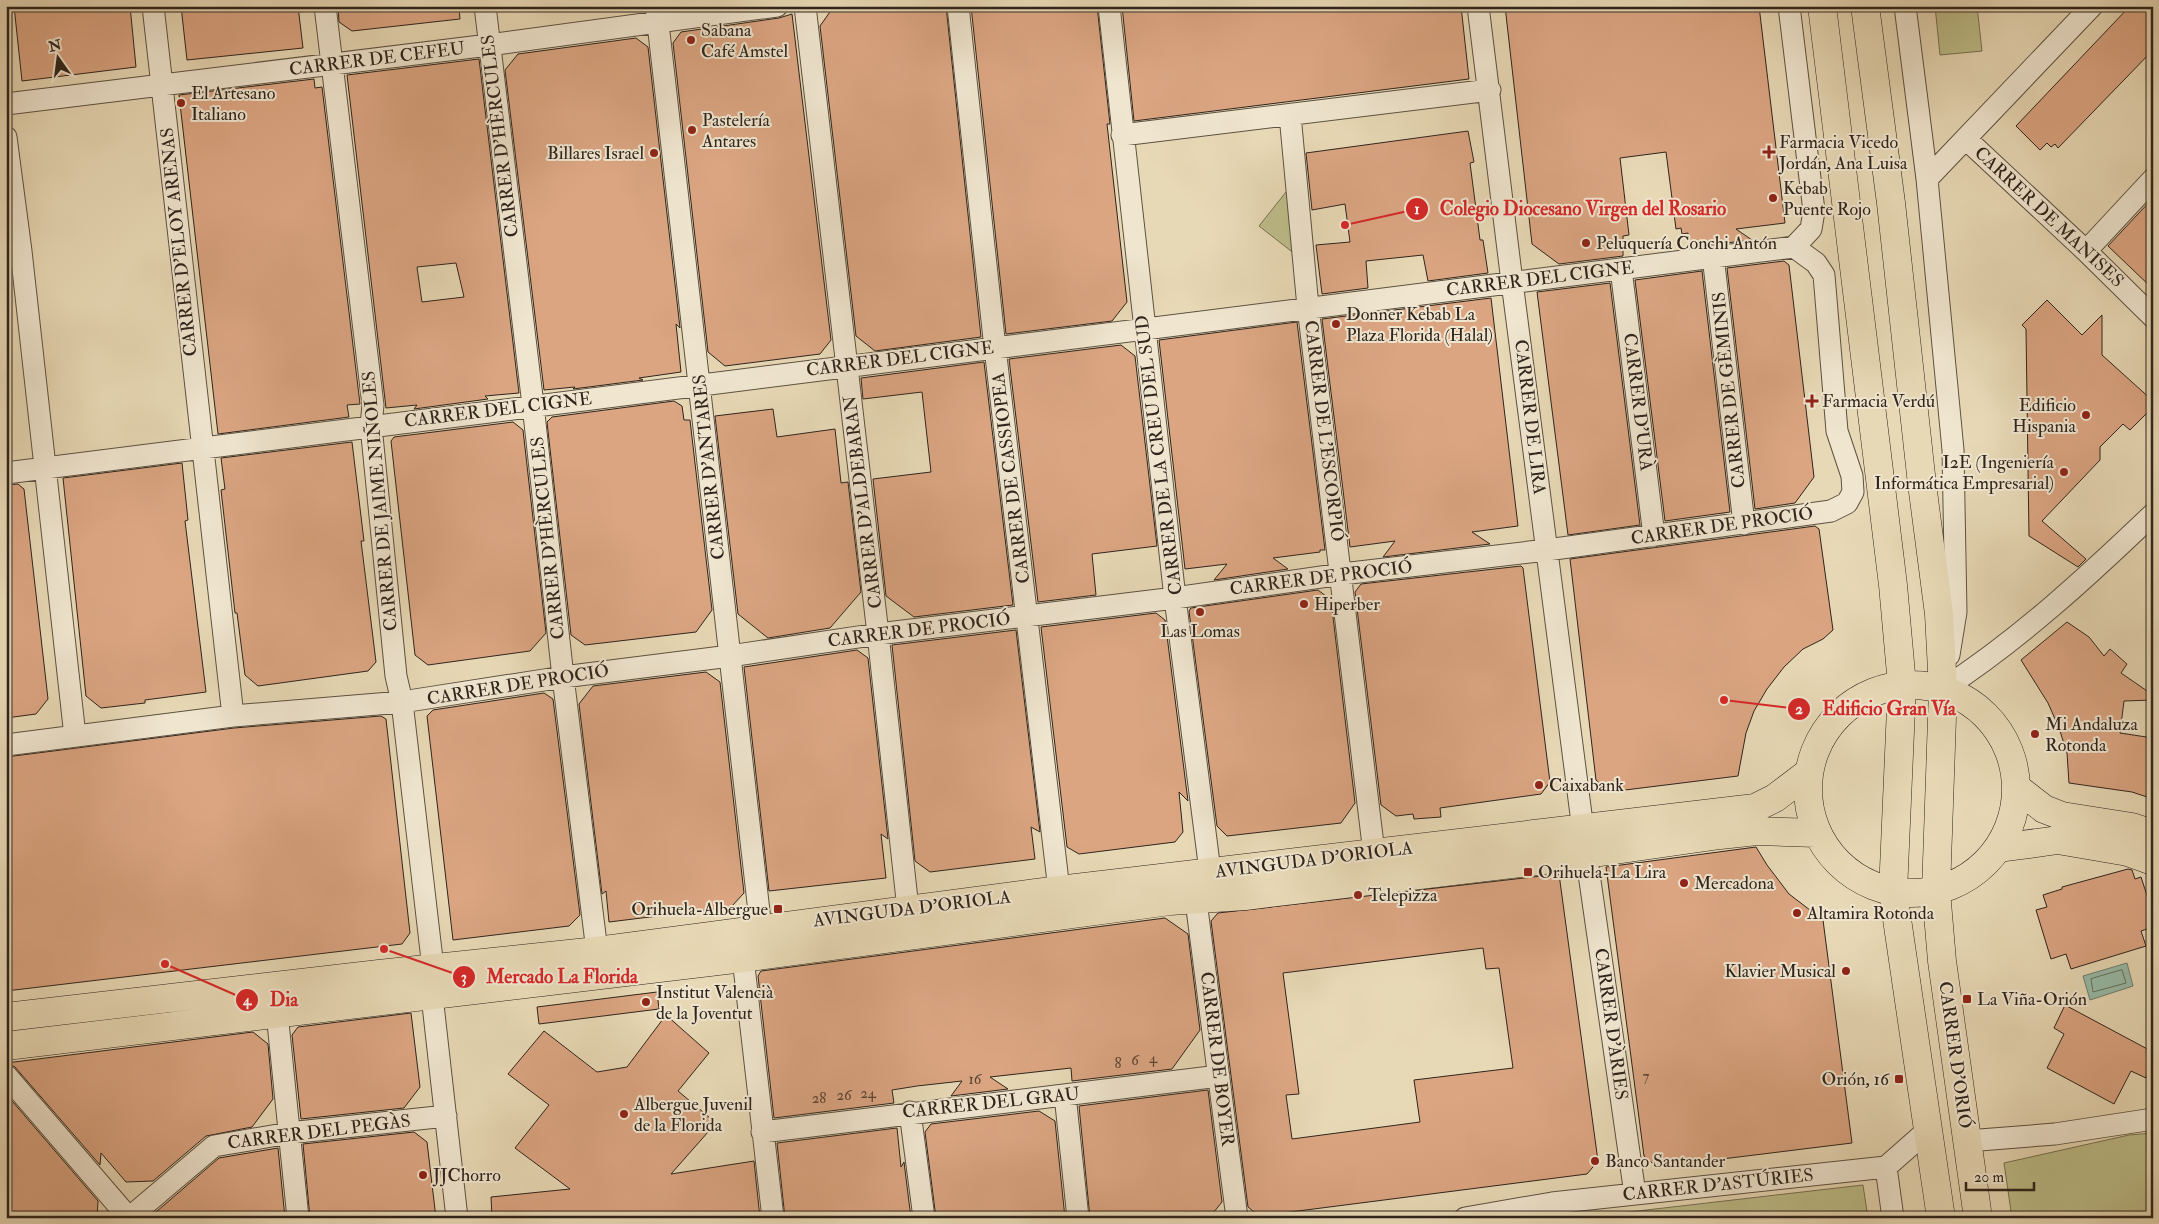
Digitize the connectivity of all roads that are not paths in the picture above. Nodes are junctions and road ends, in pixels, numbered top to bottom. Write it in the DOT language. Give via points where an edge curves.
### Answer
graph roads {
  1 [pos="153,6"];
  2 [pos="325,6"];
  3 [pos="485,6"];
  4 [pos="777,6"];
  5 [pos="805,6"];
  6 [pos="958,6"];
  7 [pos="1109,6"];
  8 [pos="1478,6"];
  9 [pos="1789,6"];
  10 [pos="1822,6"];
  11 [pos="1865,6"];
  12 [pos="1905,6"];
  13 [pos="2092,6"];
  14 [pos="657,14"];
  15 [pos="489,44"];
  16 [pos="332,64"];
  17 [pos="162,85"];
  18 [pos="1490,90"];
  19 [pos="6,104"];
  20 [pos="1290,115"];
  21 [pos="1122,134"];
  22 [pos="6,137"];
  23 [pos="1966,139"];
  24 [pos="1927,180"];
  25 [pos="2153,180"];
  26 [pos="1794,247"];
  27 [pos="14,251"];
  28 [pos="2086,251"];
  29 [pos="1713,256"];
  30 [pos="1621,269"];
  31 [pos="1512,282"];
  32 [pos="1308,307"];
  33 [pos="2153,317"];
  34 [pos="1144,328"];
  35 [pos="995,348"];
  36 [pos="848,365"];
  37 [pos="700,385"];
  38 [pos="533,405"];
  39 [pos="371,426"];
  40 [pos="201,448"];
  41 [pos="44,468"];
  42 [pos="6,473"];
  43 [pos="2153,514"];
  44 [pos="1744,524"];
  45 [pos="1654,536"];
  46 [pos="1547,550"];
  47 [pos="1342,574"];
  48 [pos="1175,598"];
  49 [pos="1028,616"];
  50 [pos="878,634"];
  51 [pos="730,656"];
  52 [pos="563,677"];
  53 [pos="1902,685"];
  54 [pos="1943,689"];
  55 [pos="402,702"];
  56 [pos="233,716"];
  57 [pos="74,736"];
  58 [pos="6,745"];
  59 [pos="1808,774"];
  60 [pos="2017,788"];
  61 [pos="1816,833"];
  62 [pos="2153,834"];
  63 [pos="1584,841"];
  64 [pos="1999,848"];
  65 [pos="1374,853"];
  66 [pos="2153,861"];
  67 [pos="1210,872"];
  68 [pos="1059,890"];
  69 [pos="1936,891"];
  70 [pos="1893,892"];
  71 [pos="1196,901"];
  72 [pos="908,909"];
  73 [pos="762,928"];
  74 [pos="597,951"];
  75 [pos="743,958"];
  76 [pos="433,968"];
  77 [pos="432,996"];
  78 [pos="276,1013"];
  79 [pos="6,1017"];
  80 [pos="6,1046"];
  81 [pos="6,1075"];
  82 [pos="1220,1076"];
  83 [pos="1065,1095"];
  84 [pos="910,1112"];
  85 [pos="446,1116"];
  86 [pos="2153,1119"];
  87 [pos="1928,1130"];
  88 [pos="762,1132"];
  89 [pos="289,1133"];
  90 [pos="1967,1141"];
  91 [pos="1886,1167"];
  92 [pos="1636,1194"];
  93 [pos="129,1218"];
  94 [pos="298,1218"];
  95 [pos="457,1218"];
  96 [pos="773,1218"];
  97 [pos="924,1218"];
  98 [pos="1078,1218"];
  99 [pos="1238,1218"];
  100 [pos="1465,1218"];
  101 [pos="1893,1218"];
  102 [pos="1941,1218"];
  103 [pos="1978,1218"];
  1 -- 17 [label="street, CARRER D'ELOY ARENAS"];
  2 -- 16 [label="street, CARRER DE JAIME NIÑOLES"];
  3 -- 15 [label="street, CARRER D'HÈRCULES"];
  4 -- 14 [label="street, CARRER DE CEFEU"];
  5 -- 36 [label="street, CARRER D'ALDEBARAN"];
  6 -- 35 [label="street, CARRER DE CASSIOPEA"];
  7 -- 21 [label="street, CARRER DE LA CREU DEL SUD"];
  8 -- 18 [label="street, CARRER DE LIRA"];
  9 -- 26 [label="street" via="1814,211 1811,229"];
  10 -- 53 [label="main road, CARRER D'ORIÓ" via="1893,585"];
  11 -- 54 [label="main road, CARRER D'ORIÓ" via="1939,614"];
  12 -- 24 [label="street"];
  13 -- 23 [label="street"];
  14 -- 15 [label="street, CARRER DE CEFEU"];
  14 -- 37 [label="street, CARRER D'ANTARES"];
  15 -- 16 [label="street, CARRER DE CEFEU"];
  15 -- 38 [label="street, CARRER D'HÈRCULES"];
  16 -- 17 [label="street, CARRER DE CEFEU"];
  16 -- 39 [label="street, CARRER DE JAIME NIÑOLES" via="372,405"];
  17 -- 19 [label="street, CARRER DE CEFEU"];
  17 -- 40 [label="street, CARRER D'ELOY ARENAS"];
  18 -- 20 [label="street"];
  18 -- 31 [label="street, CARRER DE LIRA"];
  20 -- 21 [label="street"];
  20 -- 32 [label="street, CARRER DE L'ESCORPIÓ"];
  21 -- 34 [label="street, CARRER DE LA CREU DEL SUD"];
  22 -- 27 [label="street"];
  23 -- 24 [label="street"];
  23 -- 28 [label="street, CARRER DE MANISES"];
  24 -- 54 [label="street" via="1953,450 1956,612"];
  25 -- 28 [label="street"];
  26 -- 29 [label="street, CARRER DEL CIGNE"];
  26 -- 44 [label="street, CARRER DE PROCIÓ" via="1816,263 1824,275 1837,431 1852,476 1853,492 1848,503 1831,510"];
  27 -- 41 [label="street"];
  28 -- 33 [label="street, CARRER DE MANISES"];
  29 -- 30 [label="street, CARRER DEL CIGNE"];
  29 -- 44 [label="street, CARRER DE GÈMINIS"];
  30 -- 31 [label="street, CARRER DEL CIGNE"];
  30 -- 45 [label="street, CARRER D'URÀ"];
  31 -- 32 [label="street, CARRER DEL CIGNE"];
  31 -- 46 [label="street, CARRER DE LIRA"];
  32 -- 34 [label="street, CARRER DEL CIGNE"];
  32 -- 47 [label="street, CARRER DE L'ESCORPIÓ"];
  34 -- 35 [label="street, CARRER DEL CIGNE"];
  34 -- 48 [label="street, CARRER DE LA CREU DEL SUD"];
  35 -- 36 [label="street, CARRER DEL CIGNE"];
  35 -- 49 [label="street, CARRER DE CASSIOPEA"];
  36 -- 37 [label="street, CARRER DEL CIGNE"];
  36 -- 50 [label="street, CARRER D'ALDEBARAN"];
  37 -- 38 [label="street, CARRER DEL CIGNE"];
  37 -- 51 [label="street, CARRER D'ANTARES"];
  38 -- 39 [label="street, CARRER DEL CIGNE"];
  38 -- 52 [label="street, CARRER D'HÈRCULES"];
  39 -- 40 [label="street, CARRER DEL CIGNE"];
  39 -- 55 [label="street, CARRER DE JAIME NIÑOLES" via="396,676"];
  40 -- 41 [label="street, CARRER DEL CIGNE"];
  40 -- 56 [label="street, CARRER D'ELOY ARENAS"];
  41 -- 42 [label="street, CARRER DEL CIGNE"];
  41 -- 57 [label="street"];
  43 -- 54 [label="street" via="2043,616 1982,664"];
  44 -- 45 [label="street, CARRER DE PROCIÓ"];
  45 -- 46 [label="street, CARRER DE PROCIÓ"];
  46 -- 47 [label="street, CARRER DE PROCIÓ"];
  46 -- 63 [label="street, CARRER DE LIRA"];
  47 -- 48 [label="street, CARRER DE PROCIÓ"];
  47 -- 65 [label="street, CARRER DE L'ESCORPIÓ"];
  48 -- 49 [label="street, CARRER DE PROCIÓ"];
  48 -- 67 [label="street, CARRER DE LA CREU DEL SUD"];
  49 -- 50 [label="street, CARRER DE PROCIÓ"];
  49 -- 68 [label="street, CARRER DE CASSIOPEA"];
  50 -- 51 [label="street, CARRER DE PROCIÓ"];
  50 -- 72 [label="street, CARRER D'ALDEBARAN"];
  51 -- 52 [label="street, CARRER DE PROCIÓ"];
  51 -- 73 [label="street, CARRER D'ANTARES"];
  52 -- 55 [label="street, CARRER DE PROCIÓ"];
  52 -- 74 [label="street, CARRER D'HÈRCULES"];
  53 -- 54 [label="main road"];
  53 -- 59 [label="main road" via="1865,696 1840,713 1814,751"];
  53 -- 70 [label="main road, CARRER D'ORIÓ"];
  54 -- 60 [label="main road" via="1964,698 1997,727 2015,766"];
  54 -- 69 [label="main road, CARRER D'ORIÓ"];
  55 -- 56 [label="street, CARRER DE PROCIÓ"];
  55 -- 76 [label="street, CARRER DE JAIME NIÑOLES"];
  56 -- 57 [label="street, CARRER DE PROCIÓ"];
  57 -- 58 [label="street, CARRER DE PROCIÓ"];
  59 -- 61 [label="main road" via="1808,804"];
  59 -- 63 [label="main road, AVINGUDA D'ORIOLA" via="1775,798 1754,808"];
  60 -- 62 [label="main road" via="2044,809 2062,816 2132,827"];
  60 -- 64 [label="main road" via="2009,829"];
  61 -- 63 [label="main road, AVINGUDA D'ORIOLA" via="1757,831"];
  61 -- 70 [label="main road" via="1835,861 1861,881"];
  63 -- 65 [label="main road, AVINGUDA D'ORIOLA"];
  63 -- 71 [label="main road, AVINGUDA D'ORIOLA" via="1538,861"];
  63 -- 92 [label="street, CARRER D'ÀRIES"];
  64 -- 66 [label="main road" via="2058,840 2128,852"];
  64 -- 69 [label="main road" via="1972,875"];
  65 -- 67 [label="main road, AVINGUDA D'ORIOLA"];
  67 -- 68 [label="main road, AVINGUDA D'ORIOLA"];
  67 -- 71 [label="street"];
  68 -- 72 [label="main road, AVINGUDA D'ORIOLA"];
  69 -- 70 [label="main road" via="1915,894"];
  69 -- 90 [label="main road, CARRER D'ORIÓ" via="1942,961"];
  70 -- 87 [label="main road, CARRER D'ORIÓ"];
  71 -- 75 [label="main road, AVINGUDA D'ORIOLA" via="1170,901"];
  71 -- 82 [label="street, CARRER DE BOYER"];
  72 -- 73 [label="main road, AVINGUDA D'ORIOLA"];
  73 -- 74 [label="main road, AVINGUDA D'ORIOLA"];
  74 -- 76 [label="main road, AVINGUDA D'ORIOLA"];
  75 -- 77 [label="main road, AVINGUDA D'ORIOLA"];
  75 -- 88 [label="street"];
  76 -- 77 [label="street, CARRER DE JAIME NIÑOLES"];
  76 -- 79 [label="main road, AVINGUDA D'ORIOLA"];
  77 -- 78 [label="main road, AVINGUDA D'ORIOLA"];
  77 -- 85 [label="street, CARRER DE JAIME NIÑOLES"];
  78 -- 80 [label="main road, AVINGUDA D'ORIOLA"];
  78 -- 89 [label="street"];
  81 -- 93 [label="street"];
  82 -- 83 [label="street, CARRER DEL GRAU"];
  82 -- 99 [label="street, CARRER DE BOYER"];
  83 -- 84 [label="street, CARRER DEL GRAU"];
  83 -- 98 [label="street"];
  84 -- 88 [label="street, CARRER DEL GRAU"];
  84 -- 97 [label="street"];
  85 -- 89 [label="street, CARRER DEL PEGÀS"];
  85 -- 95 [label="street, CARRER DE JAIME NIÑOLES"];
  86 -- 90 [label="street" via="2055,1134"];
  87 -- 91 [label="street"];
  87 -- 102 [label="main road, CARRER D'ORIÓ"];
  88 -- 96 [label="street"];
  89 -- 93 [label="street, CARRER DEL PEGÀS" via="214,1146"];
  89 -- 94 [label="street"];
  90 -- 103 [label="main road, CARRER D'ORIÓ"];
  91 -- 92 [label="street, CARRER D'ASTÚRIES"];
  91 -- 101 [label="street"];
  92 -- 100 [label="street, CARRER D'ASTÚRIES" via="1552,1203"];
}
